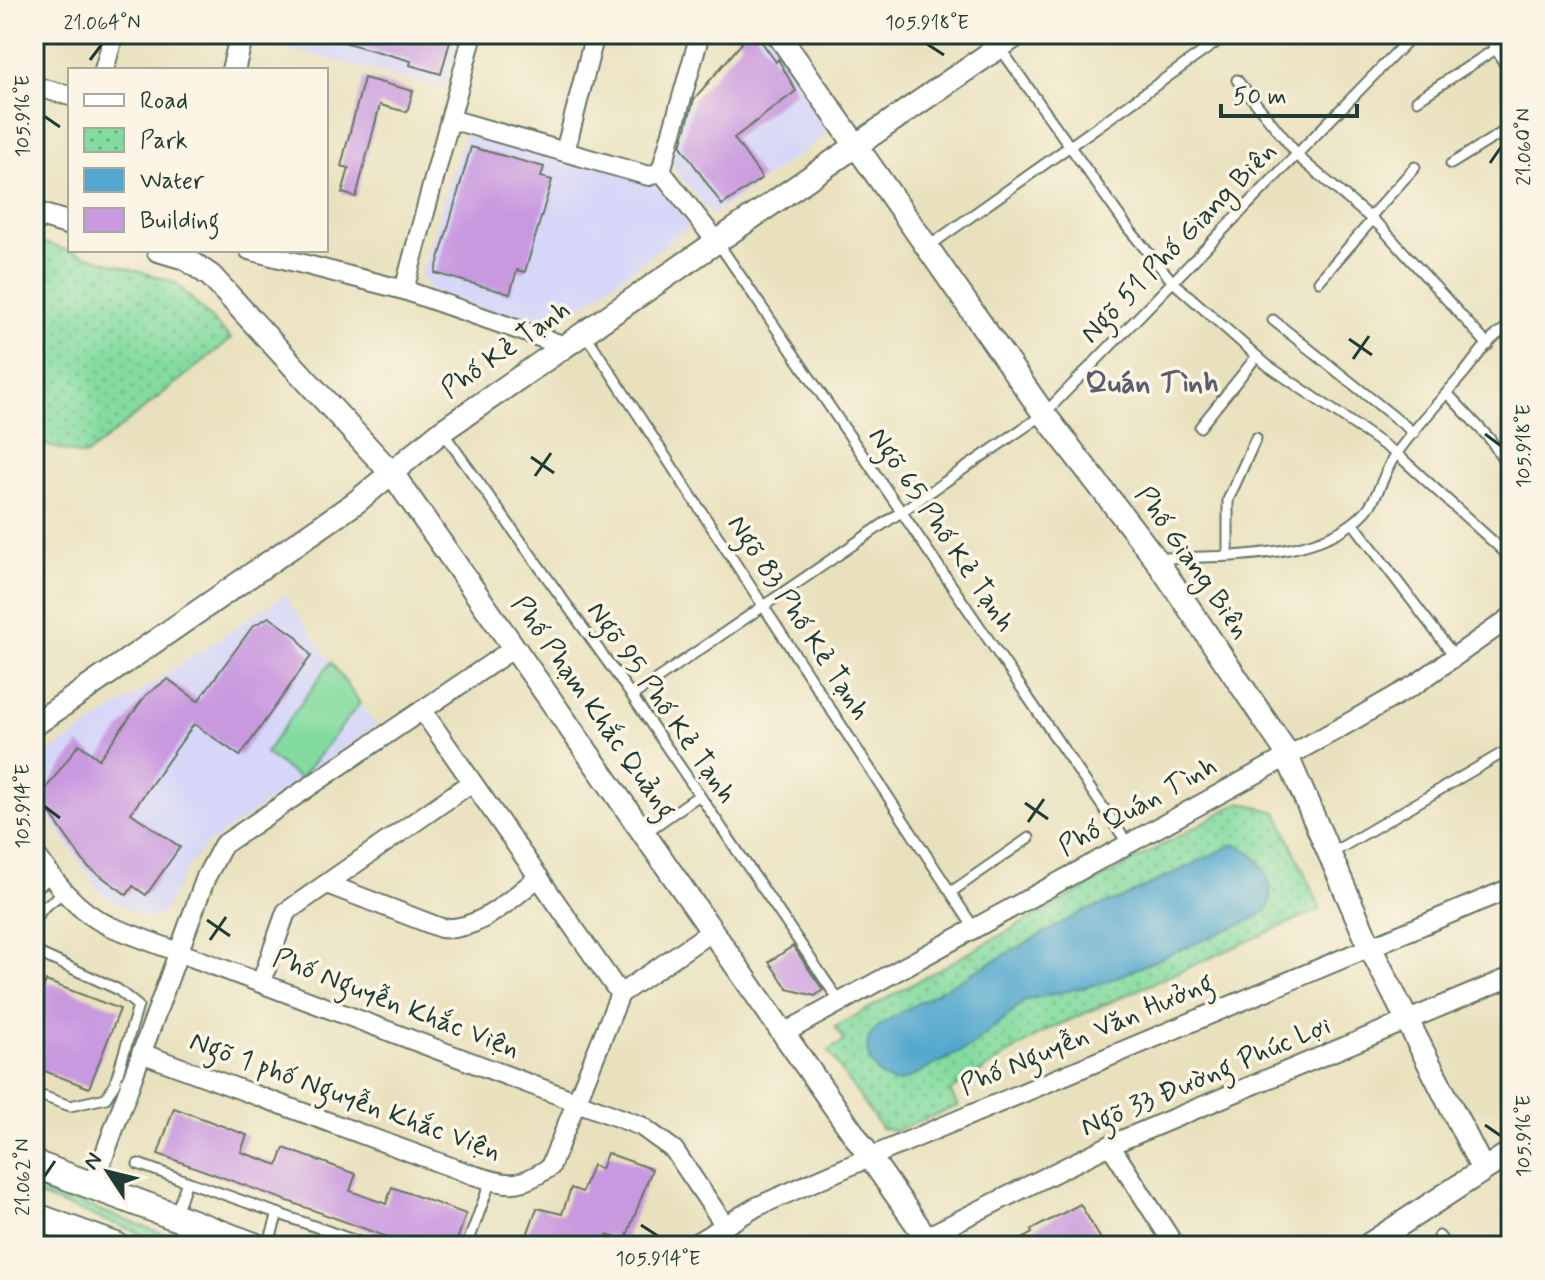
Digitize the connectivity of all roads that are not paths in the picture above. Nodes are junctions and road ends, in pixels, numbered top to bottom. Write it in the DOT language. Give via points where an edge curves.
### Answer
graph roads {
  1 [pos="114,34"];
  2 [pos="242,34"];
  3 [pos="473,34"];
  4 [pos="595,34"];
  5 [pos="700,34"];
  6 [pos="778,34"];
  7 [pos="1018,34"];
  8 [pos="1228,34"];
  9 [pos="1410,35"];
  10 [pos="1496,40"];
  11 [pos="994,41"];
  12 [pos="1511,66"];
  13 [pos="105,68"];
  14 [pos="234,68"];
  15 [pos="1237,80"];
  16 [pos="34,86"];
  17 [pos="68,95"];
  18 [pos="1417,100"];
  19 [pos="450,119"];
  20 [pos="1511,127"];
  21 [pos="858,144"];
  22 [pos="1072,149"];
  23 [pos="565,152"];
  24 [pos="1296,154"];
  25 [pos="1451,164"];
  26 [pos="1415,167"];
  27 [pos="661,171"];
  28 [pos="34,213"];
  29 [pos="1371,218"];
  30 [pos="68,223"];
  31 [pos="716,241"];
  32 [pos="929,246"];
  33 [pos="257,252"];
  34 [pos="191,253"];
  35 [pos="1172,281"];
  36 [pos="1319,281"];
  37 [pos="404,290"];
  38 [pos="1273,320"];
  39 [pos="1511,327"];
  40 [pos="584,332"];
  41 [pos="1488,345"];
  42 [pos="565,346"];
  43 [pos="1257,356"];
  44 [pos="1447,393"];
  45 [pos="1044,414"];
  46 [pos="1200,427"];
  47 [pos="442,431"];
  48 [pos="1414,433"];
  49 [pos="1256,438"];
  50 [pos="1397,454"];
  51 [pos="1507,465"];
  52 [pos="391,472"];
  53 [pos="902,511"];
  54 [pos="1353,523"];
  55 [pos="1228,555"];
  56 [pos="1155,558"];
  57 [pos="1511,558"];
  58 [pos="763,606"];
  59 [pos="1511,617"];
  60 [pos="514,648"];
  61 [pos="1456,657"];
  62 [pos="632,696"];
  63 [pos="422,710"];
  64 [pos="34,725"];
  65 [pos="1511,748"];
  66 [pos="1288,757"];
  67 [pos="472,782"];
  68 [pos="698,796"];
  69 [pos="644,834"];
  70 [pos="1029,838"];
  71 [pos="1128,844"];
  72 [pos="34,852"];
  73 [pos="1330,854"];
  74 [pos="52,877"];
  75 [pos="539,877"];
  76 [pos="327,884"];
  77 [pos="1511,888"];
  78 [pos="34,889"];
  79 [pos="951,892"];
  80 [pos="63,893"];
  81 [pos="34,921"];
  82 [pos="974,928"];
  83 [pos="712,931"];
  84 [pos="1370,947"];
  85 [pos="34,951"];
  86 [pos="179,952"];
  87 [pos="1511,977"];
  88 [pos="261,983"];
  89 [pos="620,994"];
  90 [pos="840,1002"];
  91 [pos="1409,1022"];
  92 [pos="784,1033"];
  93 [pos="141,1053"];
  94 [pos="34,1093"];
  95 [pos="574,1101"];
  96 [pos="1110,1145"];
  97 [pos="1511,1152"];
  98 [pos="870,1157"];
  99 [pos="34,1164"];
  100 [pos="138,1164"];
  101 [pos="1483,1170"];
  102 [pos="491,1180"];
  103 [pos="187,1181"];
  104 [pos="93,1186"];
  105 [pos="278,1213"];
  106 [pos="34,1216"];
  107 [pos="175,1217"];
  108 [pos="724,1224"];
  109 [pos="1439,1236"];
  110 [pos="929,1241"];
  111 [pos="116,1246"];
  112 [pos="254,1246"];
  113 [pos="268,1246"];
  114 [pos="370,1246"];
  115 [pos="467,1246"];
  116 [pos="691,1246"];
  117 [pos="1175,1246"];
  118 [pos="1367,1246"];
  119 [pos="1447,1246"];
  1 -- 13 [label="street"];
  2 -- 14 [label="street"];
  3 -- 19 [label="street"];
  4 -- 23 [label="street"];
  5 -- 27 [label="street"];
  6 -- 21 [label="street, Phố Giang Biên"];
  7 -- 11 [label="street, Phố Kẻ Tạnh"];
  8 -- 22 [label="lane"];
  9 -- 24 [label="lane, Ngõ 51 Phố Giang Biên"];
  10 -- 12 [label="street"];
  10 -- 18 [label="lane"];
  11 -- 21 [label="street, Phố Kẻ Tạnh"];
  11 -- 22 [label="lane"];
  15 -- 24 [label="lane"];
  16 -- 17 [label="street"];
  19 -- 23 [label="street"];
  19 -- 37 [label="street"];
  20 -- 25 [label="lane"];
  21 -- 31 [label="street, Phố Kẻ Tạnh"];
  21 -- 32 [label="street, Phố Giang Biên"];
  22 -- 32 [label="lane"];
  22 -- 35 [label="lane"];
  23 -- 27 [label="street" via="649,176"];
  24 -- 29 [label="lane"];
  24 -- 35 [label="lane, Ngõ 51 Phố Giang Biên"];
  26 -- 29 [label="lane"];
  27 -- 31 [label="street"];
  28 -- 30 [label="street"];
  29 -- 36 [label="lane"];
  29 -- 41 [label="lane"];
  31 -- 40 [label="street, Phố Kẻ Tạnh"];
  31 -- 53 [label="lane, Ngõ 65 Phố Kẻ Tạnh"];
  32 -- 45 [label="street, Phố Giang Biên"];
  33 -- 37 [label="street"];
  34 -- 52 [label="street, Phố Phạm Khắc Quảng"];
  35 -- 43 [label="lane"];
  35 -- 45 [label="lane, Ngõ 51 Phố Giang Biên"];
  37 -- 42 [label="street"];
  38 -- 48 [label="lane"];
  39 -- 41 [label="lane"];
  40 -- 42 [label="street, Phố Kẻ Tạnh"];
  40 -- 58 [label="lane, Ngõ 83 Phố Kẻ Tạnh"];
  41 -- 44 [label="lane"];
  42 -- 47 [label="street, Phố Kẻ Tạnh"];
  43 -- 46 [label="lane"];
  43 -- 50 [label="lane"];
  44 -- 48 [label="lane"];
  44 -- 51 [label="lane"];
  45 -- 53 [label="lane, Ngõ 51 Phố Giang Biên"];
  45 -- 56 [label="street, Phố Giang Biên"];
  47 -- 52 [label="street, Phố Kẻ Tạnh"];
  47 -- 62 [label="lane, Ngõ 95 Phố Kẻ Tạnh"];
  48 -- 50 [label="lane"];
  49 -- 55 [label="lane" via="1228,500"];
  50 -- 54 [label="lane" via="1369,508"];
  50 -- 57 [label="lane"];
  52 -- 60 [label="street, Phố Phạm Khắc Quảng"];
  52 -- 64 [label="street, Phố Kẻ Tạnh" via="355,503"];
  53 -- 58 [label="lane, Ngõ 51 Phố Giang Biên"];
  53 -- 71 [label="lane, Ngõ 65 Phố Kẻ Tạnh"];
  54 -- 55 [label="lane" via="1325,539"];
  54 -- 61 [label="lane"];
  55 -- 56 [label="lane"];
  56 -- 66 [label="street, Phố Giang Biên"];
  58 -- 62 [label="lane, Ngõ 51 Phố Giang Biên"];
  58 -- 79 [label="lane, Ngõ 83 Phố Kẻ Tạnh"];
  59 -- 61 [label="street, Phố Quán Tình"];
  60 -- 63 [label="street"];
  60 -- 69 [label="street, Phố Phạm Khắc Quảng"];
  61 -- 66 [label="street, Phố Quán Tình"];
  62 -- 68 [label="lane, Ngõ 95 Phố Kẻ Tạnh"];
  63 -- 67 [label="street"];
  63 -- 86 [label="street" via="223,845"];
  65 -- 73 [label="lane"];
  66 -- 71 [label="street, Phố Quán Tình"];
  66 -- 73 [label="street, Phố Giang Biên"];
  67 -- 75 [label="street"];
  67 -- 76 [label="street"];
  68 -- 69 [label="lane"];
  68 -- 90 [label="lane, Ngõ 95 Phố Kẻ Tạnh"];
  69 -- 83 [label="street, Phố Phạm Khắc Quảng"];
  70 -- 79 [label="lane"];
  71 -- 82 [label="street, Phố Quán Tình"];
  72 -- 74 [label="street, Phố Nguyễn Khắc Viện"];
  73 -- 84 [label="street, Phố Giang Biên"];
  74 -- 78 [label="lane"];
  74 -- 80 [label="street, Phố Nguyễn Khắc Viện"];
  75 -- 76 [label="street" via="485,918 457,929 441,928"];
  75 -- 89 [label="street"];
  76 -- 88 [label="street" via="286,912"];
  77 -- 84 [label="street, Phố Nguyễn Văn Hưởng"];
  79 -- 82 [label="lane, Ngõ 83 Phố Kẻ Tạnh"];
  80 -- 81 [label="lane"];
  80 -- 86 [label="street, Phố Nguyễn Khắc Viện" via="100,922"];
  82 -- 90 [label="street, Phố Quán Tình"];
  83 -- 89 [label="street"];
  83 -- 92 [label="street, Phố Phạm Khắc Quảng"];
  84 -- 91 [label="street, Phố Giang Biên"];
  84 -- 98 [label="street, Phố Nguyễn Văn Hưởng"];
  85 -- 94 [label="lane" via="117,989 138,1006 106,1098 70,1106"];
  86 -- 88 [label="street, Phố Nguyễn Khắc Viện"];
  86 -- 93 [label="street"];
  87 -- 91 [label="street, Ngõ 33 Đường Phúc Lợi"];
  88 -- 95 [label="street, Phố Nguyễn Khắc Viện"];
  89 -- 95 [label="street, Ngõ 1 phố Nguyễn Khắc Viện"];
  90 -- 92 [label="street, Phố Quán Tình"];
  91 -- 96 [label="street, Ngõ 33 Đường Phúc Lợi"];
  91 -- 101 [label="street, Phố Giang Biên"];
  92 -- 98 [label="street, Phố Phạm Khắc Quảng"];
  93 -- 102 [label="street, Ngõ 1 phố Nguyễn Khắc Viện"];
  93 -- 104 [label="street"];
  95 -- 102 [label="street, Ngõ 1 phố Nguyễn Khắc Viện" via="550,1167 525,1185"];
  95 -- 108 [label="street, Phố Nguyễn Khắc Viện" via="659,1136"];
  96 -- 110 [label="street, Ngõ 33 Đường Phúc Lợi"];
  96 -- 117 [label="street"];
  97 -- 101 [label="street"];
  98 -- 108 [label="street, Phố Nguyễn Văn Hưởng"];
  98 -- 110 [label="street, Phố Phạm Khắc Quảng"];
  99 -- 104 [label="main road"];
  100 -- 103 [label="lane"];
  101 -- 118 [label="street"];
  102 -- 115 [label="lane"];
  103 -- 105 [label="lane"];
  103 -- 107 [label="lane"];
  104 -- 107 [label="main road"];
  105 -- 113 [label="lane"];
  105 -- 114 [label="lane"];
  106 -- 111 [label="main road"];
  107 -- 112 [label="main road"];
  108 -- 116 [label="street, Phố Nguyễn Văn Hưởng"];
  109 -- 119 [label="lane"];
}
